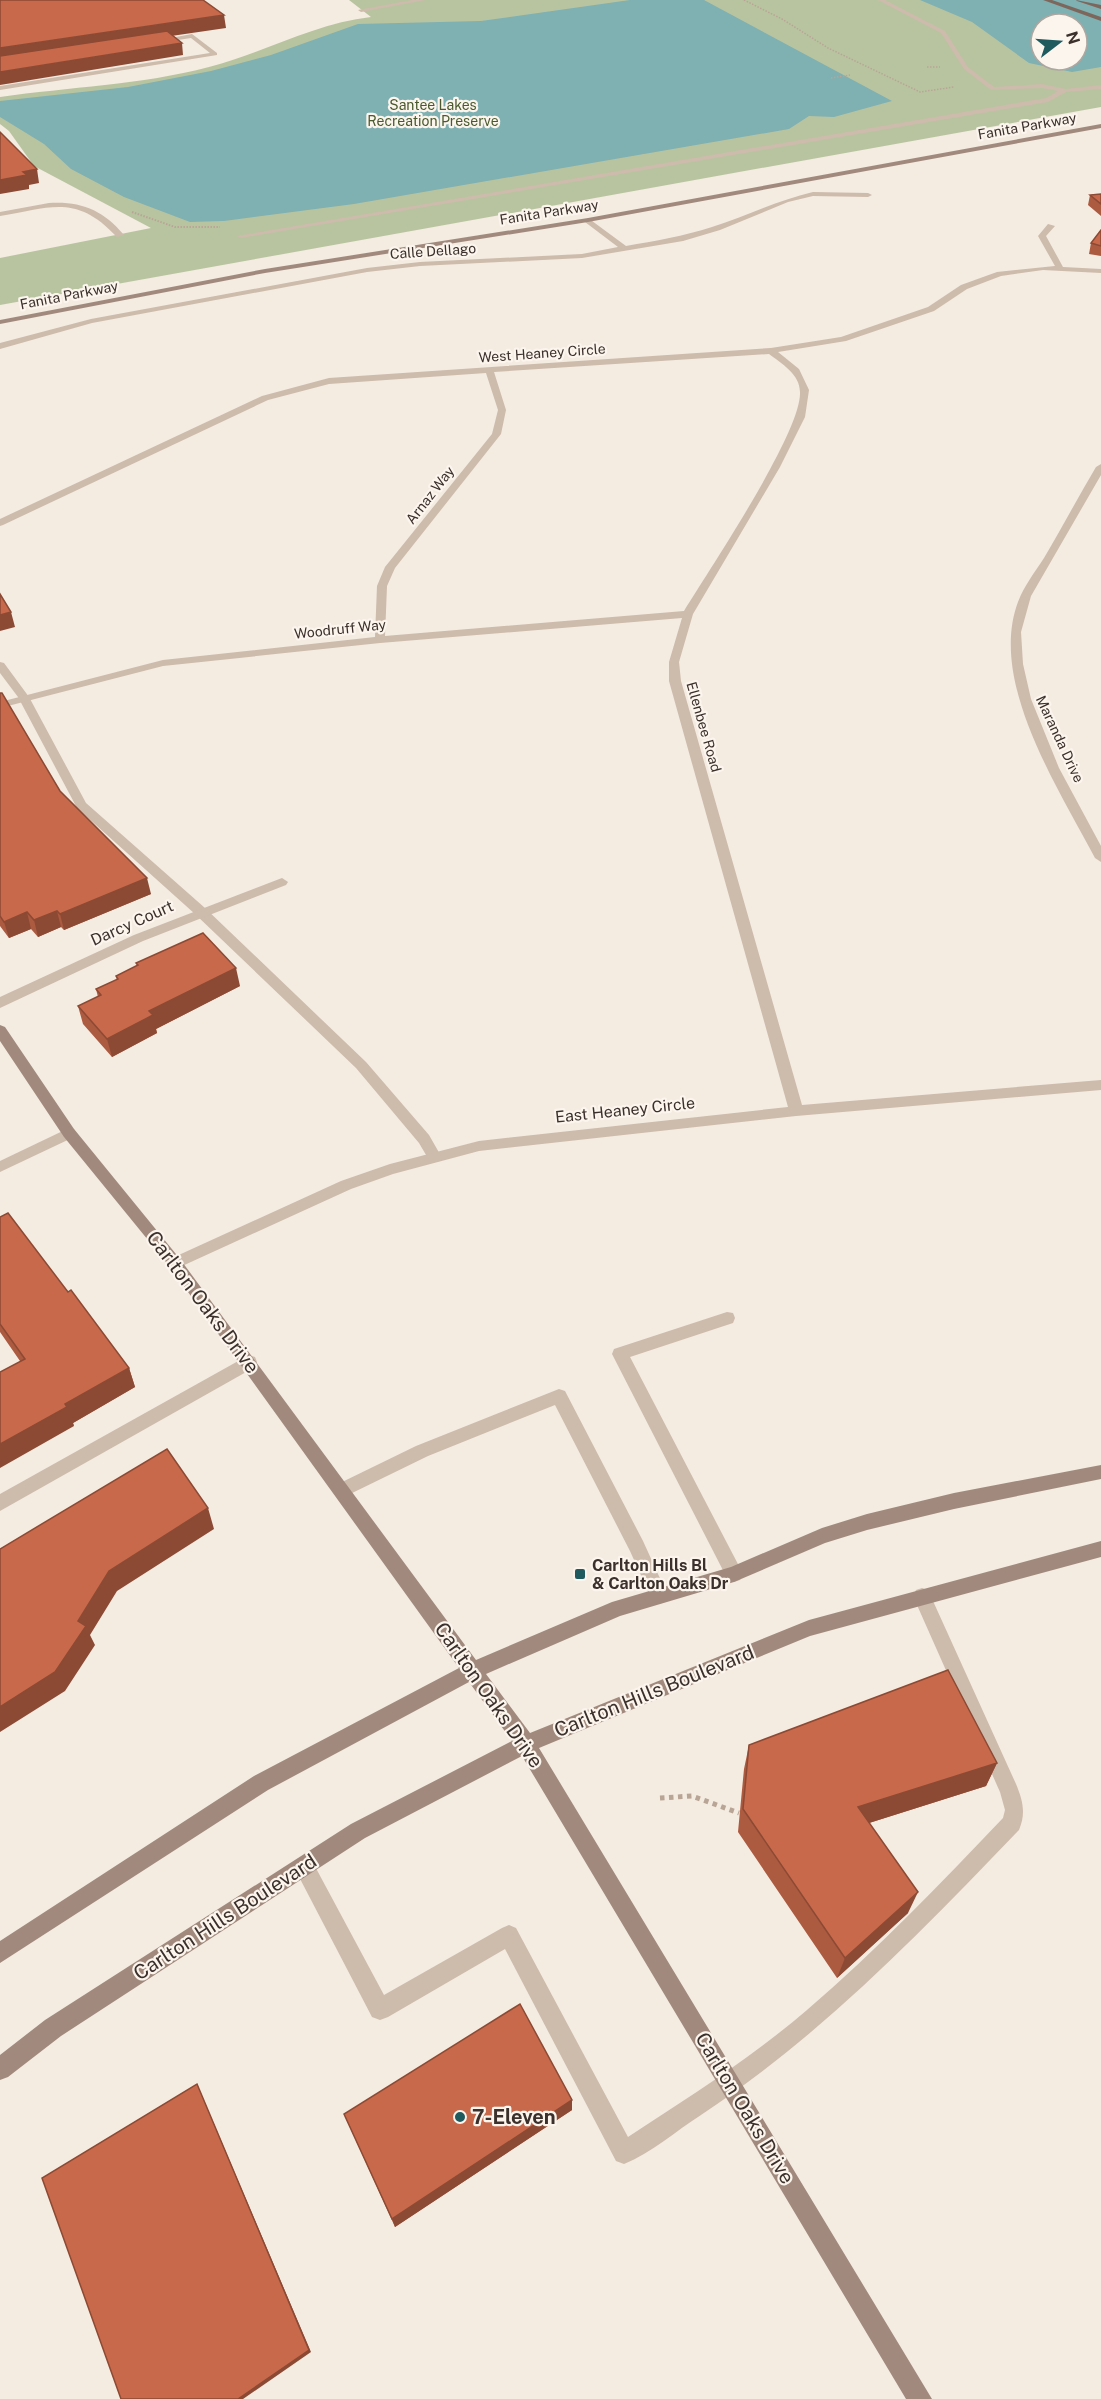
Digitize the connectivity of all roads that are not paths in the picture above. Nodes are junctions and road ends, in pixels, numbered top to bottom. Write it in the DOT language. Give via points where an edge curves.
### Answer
graph roads {
  1 [pos="423,0"];
  2 [pos="881,0"];
  3 [pos="1046,0"];
  4 [pos="1079,0"];
  5 [pos="1101,7"];
  6 [pos="361,10"];
  7 [pos="1101,20"];
  8 [pos="147,43"];
  9 [pos="1101,87"];
  10 [pos="0,88"];
  11 [pos="993,89"];
  12 [pos="1067,90"];
  13 [pos="990,98"];
  14 [pos="981,103"];
  15 [pos="963,114"];
  16 [pos="1101,126"];
  17 [pos="868,195"];
  18 [pos="0,214"];
  19 [pos="588,220"];
  20 [pos="1051,226"];
  21 [pos="120,235"];
  22 [pos="241,236"];
  23 [pos="625,249"];
  24 [pos="1059,267"];
  25 [pos="1101,270"];
  26 [pos="0,322"];
  27 [pos="0,346"];
  28 [pos="771,351"];
  29 [pos="489,370"];
  30 [pos="1101,467"];
  31 [pos="0,523"];
  32 [pos="687,614"];
  33 [pos="380,640"];
  34 [pos="0,665"];
  35 [pos="23,698"];
  36 [pos="0,705"];
  37 [pos="1101,858"];
  38 [pos="282,882"];
  39 [pos="200,911"];
  40 [pos="0,1004"];
  41 [pos="0,1030"];
  42 [pos="1101,1085"];
  43 [pos="796,1111"];
  44 [pos="69,1133"];
  45 [pos="434,1156"];
  46 [pos="0,1167"];
  47 [pos="175,1263"];
  48 [pos="727,1318"];
  49 [pos="249,1362"];
  50 [pos="1101,1472"];
  51 [pos="342,1490"];
  52 [pos="0,1503"];
  53 [pos="1101,1550"];
  54 [pos="734,1574"];
  55 [pos="659,1596"];
  56 [pos="922,1596"];
  57 [pos="473,1670"];
  58 [pos="526,1743"];
  59 [pos="304,1866"];
  60 [pos="0,1953"];
  61 [pos="0,2069"];
  62 [pos="730,2083"];
  63 [pos="920,2399"];
  1 -- 6 [label="street"];
  2 -- 11 [label="street" via="943,32 966,68"];
  3 -- 7 [label="main road"];
  4 -- 5 [label="main road"];
  8 -- 10 [label="street" via="192,36 215,54"];
  9 -- 12 [label="street"];
  11 -- 12 [label="street" via="1042,86"];
  11 -- 13 [label="street"];
  12 -- 15 [label="street" via="1048,100"];
  14 -- 15 [label="street"];
  15 -- 22 [label="street"];
  16 -- 19 [label="main road, Fanita Parkway"];
  17 -- 23 [label="street, Calle Dellago" via="813,194 786,200 699,234"];
  18 -- 21 [label="street" via="50,205 77,205 97,214"];
  19 -- 23 [label="street"];
  19 -- 26 [label="main road, Fanita Parkway" via="265,271"];
  20 -- 24 [label="street" via="1042,236"];
  23 -- 27 [label="street, Calle Dellago" via="582,256 368,270 91,321"];
  24 -- 25 [label="street, West Heaney Circle"];
  24 -- 28 [label="street, West Heaney Circle" via="1000,274 964,287 931,309 843,339"];
  28 -- 29 [label="street, West Heaney Circle"];
  28 -- 32 [label="street, Ellenbee Road" via="796,371 805,390 801,417 776,467"];
  29 -- 31 [label="street, West Heaney Circle" via="329,381 265,399"];
  29 -- 33 [label="street, Arnaz Way" via="502,410 496,434 390,567 382,586"];
  30 -- 37 [label="street, Maranda Drive" via="1023,603 1017,631 1024,699"];
  32 -- 33 [label="street, Woodruff Way"];
  32 -- 43 [label="street, Ellenbee Road" via="674,662 675,681"];
  33 -- 35 [label="street, Woodruff Way" via="163,663"];
  34 -- 35 [label="street"];
  35 -- 36 [label="street, Woodruff Way"];
  35 -- 39 [label="street" via="81,805"];
  38 -- 39 [label="street, Darcy Court"];
  39 -- 40 [label="street, Darcy Court"];
  39 -- 45 [label="street" via="361,1065"];
  41 -- 44 [label="main road, Carlton Oaks Drive"];
  42 -- 43 [label="street, East Heaney Circle"];
  43 -- 45 [label="street, East Heaney Circle" via="525,1139"];
  44 -- 46 [label="street"];
  44 -- 47 [label="main road, Carlton Oaks Drive"];
  45 -- 47 [label="street, East Heaney Circle" via="346,1185"];
  47 -- 49 [label="main road, Carlton Oaks Drive"];
  48 -- 54 [label="street" via="620,1354"];
  49 -- 51 [label="main road, Carlton Oaks Drive"];
  49 -- 52 [label="street"];
  50 -- 54 [label="main road" via="867,1522 822,1536"];
  51 -- 55 [label="street" via="422,1451 559,1396"];
  51 -- 57 [label="main road, Carlton Oaks Drive"];
  53 -- 56 [label="main road, Carlton Hills Boulevard"];
  54 -- 55 [label="main road"];
  55 -- 57 [label="main road" via="618,1608"];
  56 -- 58 [label="main road, Carlton Hills Boulevard" via="809,1628"];
  56 -- 62 [label="street" via="1009,1791 1015,1810 1012,1823 915,1924 814,2018"];
  57 -- 58 [label="main road, Carlton Oaks Drive"];
  57 -- 60 [label="main road" via="261,1783"];
  58 -- 59 [label="main road, Carlton Hills Boulevard" via="358,1831"];
  58 -- 62 [label="main road, Carlton Oaks Drive"];
  59 -- 61 [label="main road, Carlton Hills Boulevard" via="53,2028"];
  59 -- 62 [label="street" via="380,2009 509,1935 624,2153"];
  62 -- 63 [label="main road, Carlton Oaks Drive"];
}
